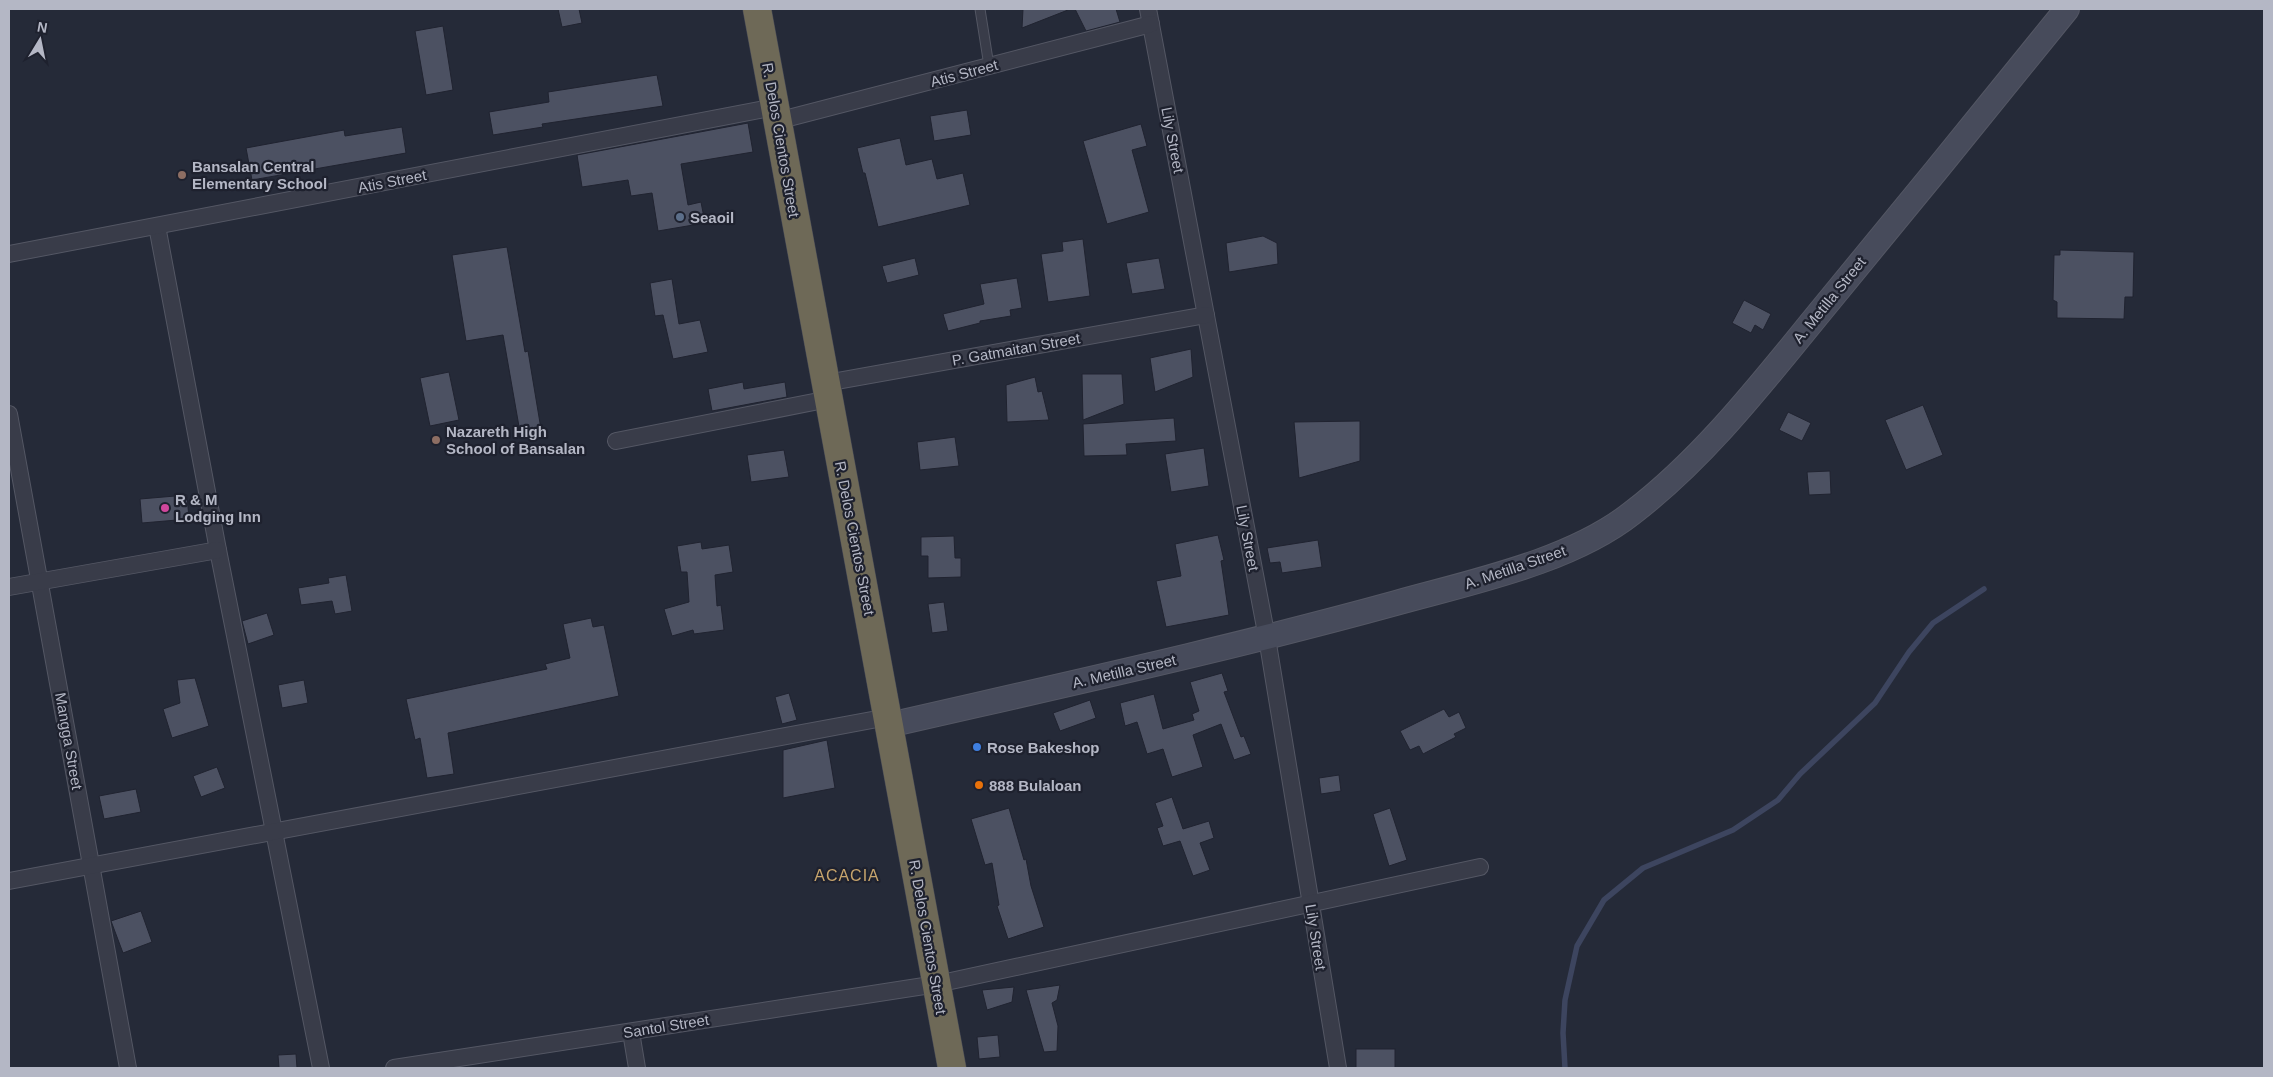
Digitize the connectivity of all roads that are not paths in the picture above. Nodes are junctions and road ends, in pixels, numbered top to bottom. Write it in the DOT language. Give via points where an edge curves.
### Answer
graph roads {
  1 [pos="757,9"];
  2 [pos="980,9"];
  3 [pos="2067,9"];
  4 [pos="1149,17"];
  5 [pos="989,66"];
  6 [pos="776,114"];
  7 [pos="157,226"];
  8 [pos="9,254"];
  9 [pos="1206,315"];
  10 [pos="827,391"];
  11 [pos="9,414"];
  12 [pos="616,441"];
  13 [pos="218,550"];
  14 [pos="40,582"];
  15 [pos="9,587"];
  16 [pos="1267,638"];
  17 [pos="888,721"];
  18 [pos="274,832"];
  19 [pos="92,866"];
  20 [pos="1480,867"];
  21 [pos="9,881"];
  22 [pos="1311,904"];
  23 [pos="937,984"];
  24 [pos="631,1032"];
  25 [pos="128,1068"];
  26 [pos="321,1068"];
  27 [pos="394,1068"];
  28 [pos="637,1068"];
  29 [pos="952,1068"];
  30 [pos="1338,1068"];
  1 -- 6 [label="highway, R. Delos Cientos Street"];
  2 -- 5 [label="lane"];
  3 -- 16 [label="main road, A. Metilla Street" via="1771,371 1691,462 1631,515 1538,562"];
  4 -- 5 [label="street, Atis Street"];
  4 -- 9 [label="street, Lily Street"];
  5 -- 6 [label="street, Atis Street"];
  6 -- 7 [label="street, Atis Street"];
  6 -- 10 [label="highway, R. Delos Cientos Street"];
  7 -- 8 [label="street, Atis Street"];
  7 -- 13 [label="street"];
  9 -- 10 [label="street, P. Gatmaitan Street"];
  9 -- 16 [label="street, Lily Street"];
  10 -- 12 [label="street, P. Gatmaitan Street"];
  10 -- 17 [label="highway, R. Delos Cientos Street"];
  11 -- 14 [label="street, Mangga Street"];
  13 -- 14 [label="street"];
  13 -- 18 [label="street"];
  14 -- 15 [label="street"];
  14 -- 19 [label="street, Mangga Street"];
  16 -- 17 [label="main road, A. Metilla Street"];
  16 -- 22 [label="street, Lily Street"];
  17 -- 18 [label="street"];
  17 -- 23 [label="highway, R. Delos Cientos Street"];
  18 -- 19 [label="street"];
  18 -- 26 [label="street"];
  19 -- 21 [label="street"];
  19 -- 25 [label="street, Mangga Street"];
  20 -- 22 [label="street, Santol Street"];
  22 -- 23 [label="street, Santol Street"];
  22 -- 30 [label="street, Lily Street"];
  23 -- 24 [label="street, Santol Street"];
  23 -- 29 [label="highway, R. Delos Cientos Street"];
  24 -- 27 [label="street, Santol Street"];
  24 -- 28 [label="street"];
}
